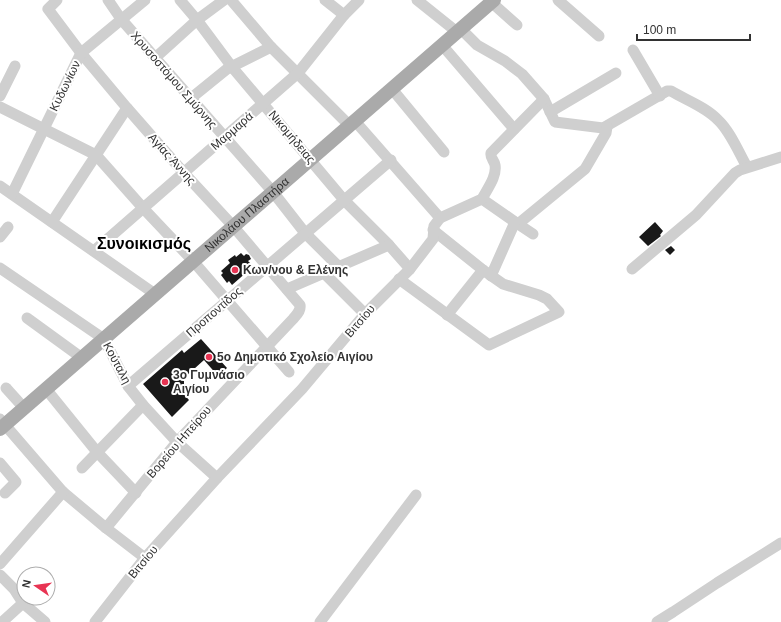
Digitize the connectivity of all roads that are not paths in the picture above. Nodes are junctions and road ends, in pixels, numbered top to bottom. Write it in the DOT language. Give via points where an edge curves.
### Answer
graph roads {
  1 [pos="57,0"];
  2 [pos="108,0"];
  3 [pos="144,0"];
  4 [pos="180,0"];
  5 [pos="224,0"];
  6 [pos="231,0"];
  7 [pos="325,0"];
  8 [pos="359,0"];
  9 [pos="417,0"];
  10 [pos="558,0"];
  11 [pos="493,1"];
  12 [pos="344,15"];
  13 [pos="121,19"];
  14 [pos="197,20"];
  15 [pos="517,25"];
  16 [pos="459,30"];
  17 [pos="599,36"];
  18 [pos="442,45"];
  19 [pos="271,47"];
  20 [pos="633,50"];
  21 [pos="81,53"];
  22 [pos="155,58"];
  23 [pos="15,66"];
  24 [pos="232,67"];
  25 [pos="616,73"];
  26 [pos="298,74"];
  27 [pos="392,89"];
  28 [pos="0,96"];
  29 [pos="660,96"];
  30 [pos="190,99"];
  31 [pos="544,99"];
  32 [pos="264,104"];
  33 [pos="0,107"];
  34 [pos="127,108"];
  35 [pos="550,112"];
  36 [pos="352,123"];
  37 [pos="607,127"];
  38 [pos="44,128"];
  39 [pos="514,129"];
  40 [pos="224,137"];
  41 [pos="444,152"];
  42 [pos="96,155"];
  43 [pos="781,157"];
  44 [pos="311,159"];
  45 [pos="391,160"];
  46 [pos="746,167"];
  47 [pos="184,173"];
  48 [pos="0,186"];
  49 [pos="273,192"];
  50 [pos="12,194"];
  51 [pos="482,199"];
  52 [pos="344,200"];
  53 [pos="143,208"];
  54 [pos="440,218"];
  55 [pos="52,222"];
  56 [pos="517,223"];
  57 [pos="233,226"];
  58 [pos="8,227"];
  59 [pos="433,230"];
  60 [pos="306,233"];
  61 [pos="533,234"];
  62 [pos="0,237"];
  63 [pos="389,245"];
  64 [pos="94,251"];
  65 [pos="193,261"];
  66 [pos="267,266"];
  67 [pos="338,267"];
  68 [pos="0,268"];
  69 [pos="410,269"];
  70 [pos="632,269"];
  71 [pos="324,273"];
  72 [pos="487,273"];
  73 [pos="399,279"];
  74 [pos="287,289"];
  75 [pos="155,294"];
  76 [pos="227,301"];
  77 [pos="300,304"];
  78 [pos="365,314"];
  79 [pos="447,315"];
  80 [pos="28,318"];
  81 [pos="104,339"];
  82 [pos="266,346"];
  83 [pos="82,358"];
  84 [pos="289,372"];
  85 [pos="128,386"];
  86 [pos="6,388"];
  87 [pos="46,389"];
  88 [pos="144,406"];
  89 [pos="24,408"];
  90 [pos="2,424"];
  91 [pos="178,442"];
  92 [pos="97,452"];
  93 [pos="0,463"];
  94 [pos="82,468"];
  95 [pos="217,478"];
  96 [pos="63,492"];
  97 [pos="5,493"];
  98 [pos="136,493"];
  99 [pos="416,495"];
  100 [pos="106,528"];
  101 [pos="781,543"];
  102 [pos="145,558"];
  103 [pos="0,564"];
  104 [pos="0,575"];
  105 [pos="16,592"];
  106 [pos="20,606"];
  107 [pos="26,606"];
  108 [pos="2,622"];
  109 [pos="43,622"];
  110 [pos="95,622"];
  111 [pos="320,622"];
  112 [pos="657,622"];
  1 -- 21 [label="street, Αγίας Άννης" via="48,9"];
  2 -- 13 [label="street, Χρυσοστόμου Σμύρνης"];
  3 -- 13 [label="street, Κυδωνίων"];
  4 -- 14 [label="street, Νικομήδειας"];
  5 -- 14 [label="street"];
  6 -- 19 [label="street"];
  7 -- 12 [label="street"];
  8 -- 12 [label="street, Μαρμαρά"];
  9 -- 16 [label="street"];
  10 -- 17 [label="street"];
  11 -- 15 [label="street"];
  11 -- 16 [label="main road, Νικολάου Πλαστήρα"];
  12 -- 26 [label="street, Μαρμαρά"];
  13 -- 21 [label="street, Κυδωνίων"];
  13 -- 22 [label="street, Χρυσοστόμου Σμύρνης"];
  14 -- 22 [label="street"];
  14 -- 24 [label="street, Νικομήδειας"];
  16 -- 18 [label="main road, Νικολάου Πλαστήρα"];
  16 -- 31 [label="street" via="477,45 505,60 522,74"];
  18 -- 27 [label="main road, Νικολάου Πλαστήρα"];
  18 -- 39 [label="street"];
  19 -- 24 [label="street"];
  19 -- 26 [label="street"];
  20 -- 29 [label="street"];
  21 -- 34 [label="street, Αγίας Άννης"];
  21 -- 38 [label="street, Κυδωνίων"];
  22 -- 30 [label="street, Χρυσοστόμου Σμύρνης"];
  23 -- 28 [label="street"];
  24 -- 30 [label="street"];
  24 -- 32 [label="street, Νικομήδειας"];
  25 -- 35 [label="street"];
  26 -- 32 [label="street, Μαρμαρά"];
  26 -- 36 [label="street"];
  27 -- 36 [label="main road, Νικολάου Πλαστήρα"];
  27 -- 41 [label="street"];
  29 -- 37 [label="street"];
  29 -- 46 [label="street" via="671,91 719,120"];
  30 -- 40 [label="street, Χρυσοστόμου Σμύρνης"];
  31 -- 35 [label="street"];
  31 -- 39 [label="street"];
  32 -- 40 [label="street, Μαρμαρά"];
  32 -- 44 [label="street, Νικομήδειας"];
  33 -- 38 [label="street"];
  34 -- 42 [label="street"];
  34 -- 47 [label="street, Αγίας Άννης"];
  35 -- 37 [label="street" via="555,122"];
  36 -- 44 [label="main road, Νικολάου Πλαστήρα"];
  36 -- 45 [label="street"];
  37 -- 56 [label="street" via="585,169"];
  38 -- 42 [label="street"];
  38 -- 50 [label="street, Κυδωνίων"];
  39 -- 51 [label="street" via="491,153 494,173"];
  40 -- 47 [label="street, Μαρμαρά"];
  40 -- 49 [label="street, Χρυσοστόμου Σμύρνης"];
  42 -- 53 [label="street"];
  42 -- 55 [label="street"];
  43 -- 46 [label="street"];
  44 -- 49 [label="main road, Νικολάου Πλαστήρα"];
  44 -- 52 [label="street, Νικομήδειας"];
  45 -- 52 [label="street, Προποντίδος"];
  45 -- 54 [label="street"];
  46 -- 70 [label="street" via="735,172 696,215"];
  47 -- 53 [label="street, Μαρμαρά"];
  47 -- 57 [label="street, Αγίας Άννης"];
  48 -- 50 [label="street"];
  49 -- 57 [label="main road, Νικολάου Πλαστήρα"];
  49 -- 60 [label="street, Χρυσοστόμου Σμύρνης"];
  50 -- 55 [label="street"];
  51 -- 54 [label="street"];
  51 -- 56 [label="street"];
  52 -- 60 [label="street, Προποντίδος"];
  52 -- 63 [label="street, Νικομήδειας"];
  53 -- 64 [label="street, Μαρμαρά"];
  53 -- 65 [label="street"];
  54 -- 59 [label="street, Βιτσίου"];
  55 -- 64 [label="street"];
  56 -- 61 [label="street"];
  56 -- 72 [label="street"];
  57 -- 65 [label="main road, Νικολάου Πλαστήρα"];
  57 -- 66 [label="street, Αγίας Άννης"];
  58 -- 62 [label="street"];
  59 -- 69 [label="street, Βιτσίου" via="433,239"];
  59 -- 72 [label="street"];
  60 -- 66 [label="street, Προποντίδος"];
  60 -- 67 [label="street, Χρυσοστόμου Σμύρνης"];
  63 -- 67 [label="street"];
  63 -- 69 [label="street, Νικομήδειας"];
  64 -- 75 [label="street"];
  65 -- 75 [label="main road, Νικολάου Πλαστήρα"];
  65 -- 76 [label="street"];
  66 -- 74 [label="street, Αγίας Άννης"];
  66 -- 76 [label="street, Προποντίδος"];
  67 -- 71 [label="street"];
  68 -- 81 [label="street, Κούταλη"];
  69 -- 73 [label="street, Βιτσίου"];
  71 -- 74 [label="street"];
  71 -- 78 [label="street"];
  72 -- 79 [label="street"];
  72 -- 79 [label="street" via="503,284 543,297 559,312 489,345"];
  73 -- 78 [label="street, Βιτσίου"];
  73 -- 79 [label="street"];
  74 -- 77 [label="street, Αγίας Άννης"];
  75 -- 81 [label="main road, Νικολάου Πλαστήρα"];
  76 -- 82 [label="street"];
  76 -- 85 [label="street, Προποντίδος"];
  77 -- 82 [label="street, Βορείου Ηπείρου" via="299,312"];
  78 -- 95 [label="street, Βιτσίου" via="302,389"];
  80 -- 83 [label="street"];
  81 -- 83 [label="main road, Νικολάου Πλαστήρα"];
  81 -- 85 [label="street, Κούταλη"];
  82 -- 84 [label="street"];
  82 -- 91 [label="street, Βορείου Ηπείρου"];
  83 -- 87 [label="main road, Νικολάου Πλαστήρα"];
  85 -- 88 [label="street, Κούταλη"];
  86 -- 89 [label="street"];
  87 -- 89 [label="main road, Νικολάου Πλαστήρα"];
  87 -- 92 [label="street"];
  88 -- 91 [label="street, Κούταλη"];
  88 -- 92 [label="street"];
  89 -- 90 [label="main road, Νικολάου Πλαστήρα"];
  90 -- 96 [label="street"];
  91 -- 95 [label="street, Κούταλη"];
  91 -- 98 [label="street, Βορείου Ηπείρου"];
  92 -- 94 [label="street"];
  92 -- 98 [label="street"];
  93 -- 97 [label="street" via="16,482"];
  95 -- 102 [label="street, Βιτσίου"];
  96 -- 100 [label="street"];
  96 -- 103 [label="street"];
  98 -- 100 [label="street, Βορείου Ηπείρου"];
  99 -- 111 [label="street"];
  100 -- 102 [label="street"];
  101 -- 112 [label="street"];
  102 -- 110 [label="street, Βιτσίου"];
  104 -- 105 [label="street"];
  106 -- 108 [label="street"];
  107 -- 109 [label="street"];
}
